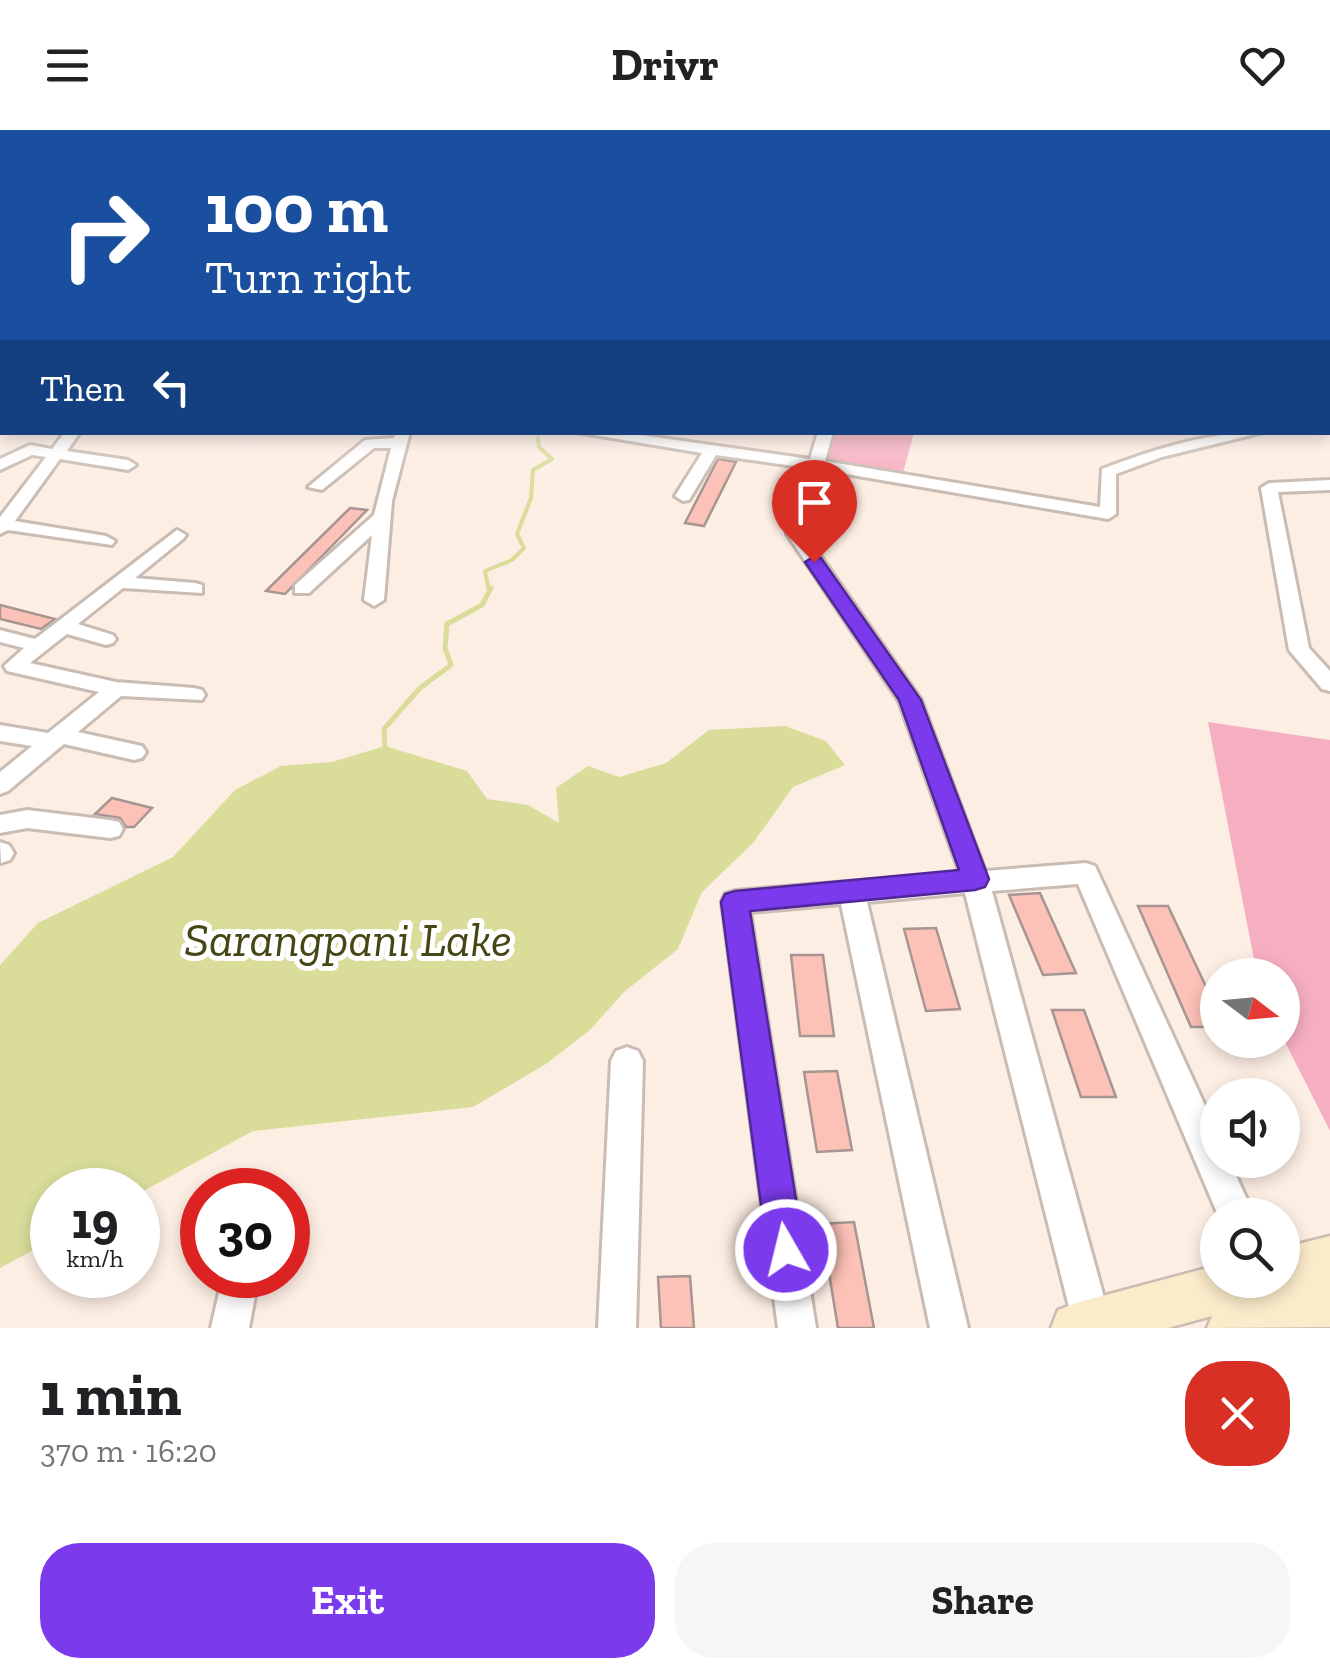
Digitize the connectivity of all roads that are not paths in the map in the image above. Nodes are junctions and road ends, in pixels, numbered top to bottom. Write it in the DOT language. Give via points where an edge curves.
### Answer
graph roads {
  1 [pos="71,435"];
  2 [pos="605,435"];
  3 [pos="745,435"];
  4 [pos="825,435"];
  5 [pos="1243,435"];
  6 [pos="402,438"];
  7 [pos="712,449"];
  8 [pos="740,452"];
  9 [pos="56,454"];
  10 [pos="814,464"];
  11 [pos="0,465"];
  12 [pos="128,465"];
  13 [pos="1330,485"];
  14 [pos="316,487"];
  15 [pos="684,496"];
  16 [pos="383,516"];
  17 [pos="1,526"];
  18 [pos="176,535"];
  19 [pos="106,541"];
  20 [pos="114,587"];
  21 [pos="302,588"];
  22 [pos="189,594"];
  23 [pos="374,600"];
  24 [pos="66,627"];
  25 [pos="0,636"];
  26 [pos="106,639"];
  27 [pos="40,646"];
  28 [pos="7,673"];
  29 [pos="1330,684"];
  30 [pos="116,689"];
  31 [pos="194,695"];
  32 [pos="0,733"];
  33 [pos="56,739"];
  34 [pos="134,752"];
  35 [pos="0,785"];
  36 [pos="0,824"];
  37 [pos="110,829"];
  38 [pos="975,879"];
  39 [pos="851,890"];
  40 [pos="627,1061"];
  41 [pos="1229,1198"];
  42 [pos="1330,1260"];
  43 [pos="1300,1278"];
  44 [pos="236,1298"];
  45 [pos="1254,1298"];
  46 [pos="1269,1298"];
  47 [pos="1297,1298"];
  48 [pos="1330,1302"];
  49 [pos="1084,1325"];
  50 [pos="230,1328"];
  51 [pos="618,1328"];
  52 [pos="797,1328"];
  53 [pos="949,1328"];
  54 [pos="1232,1328"];
  1 -- 9 [label="street"];
  2 -- 7 [label="street"];
  3 -- 8 [label="street"];
  4 -- 10 [label="street"];
  5 -- 10 [label="street" via="1158,453 1108,472 1108,514"];
  6 -- 14 [label="street" via="370,443"];
  6 -- 16 [label="street"];
  7 -- 8 [label="street"];
  7 -- 15 [label="street"];
  8 -- 10 [label="street"];
  9 -- 11 [label="street" via="27,450"];
  9 -- 12 [label="street"];
  9 -- 17 [label="street"];
  10 -- 38 [label="street" via="796,534 910,700"];
  13 -- 29 [label="street" via="1269,488 1299,650"];
  16 -- 21 [label="street"];
  16 -- 23 [label="street"];
  17 -- 19 [label="street"];
  18 -- 20 [label="street"];
  20 -- 22 [label="street"];
  20 -- 24 [label="street"];
  24 -- 26 [label="street"];
  24 -- 27 [label="street"];
  25 -- 27 [label="street"];
  27 -- 28 [label="street"];
  28 -- 30 [label="street"];
  30 -- 31 [label="street"];
  30 -- 33 [label="street"];
  32 -- 33 [label="street"];
  33 -- 34 [label="street"];
  33 -- 35 [label="street"];
  36 -- 37 [label="street" via="27,819"];
  38 -- 39 [label="street"];
  38 -- 41 [label="street" via="1086,874"];
  38 -- 49 [label="street"];
  39 -- 52 [label="street" via="735,902"];
  39 -- 53 [label="street"];
  40 -- 51 [label="street"];
  42 -- 43 [label="main road"];
  44 -- 50 [label="street"];
  45 -- 49 [label="main road"];
  46 -- 54 [label="main road"];
  47 -- 48 [label="main road"];
}
